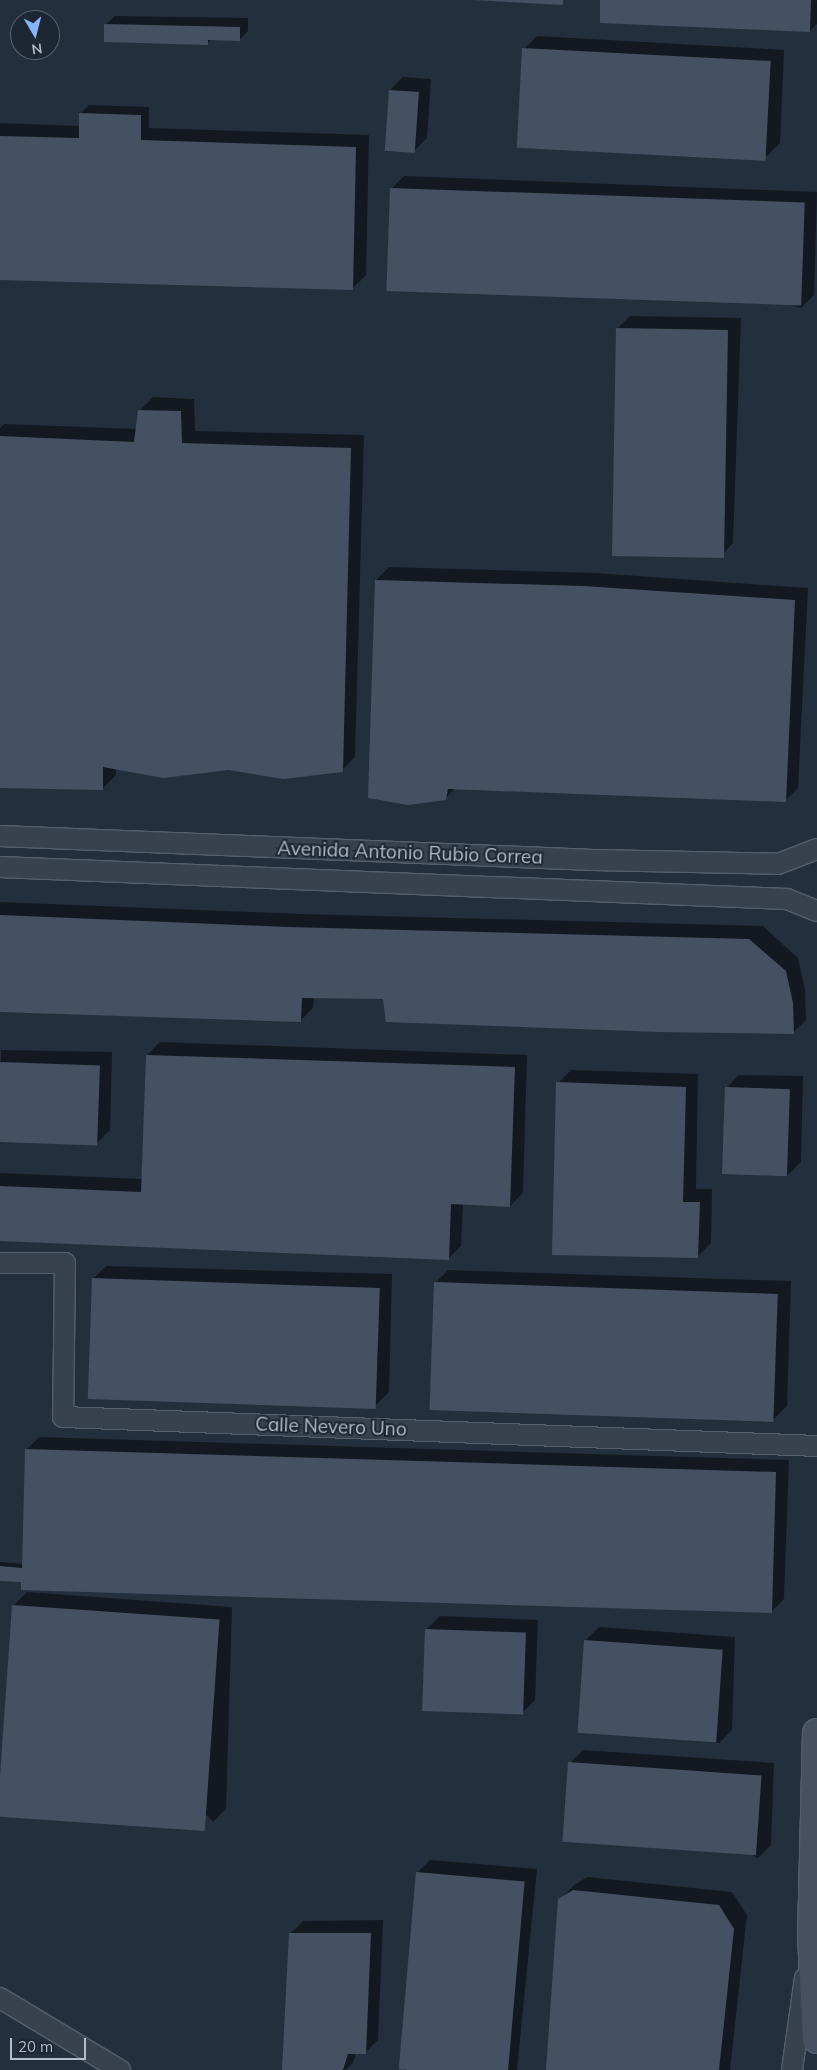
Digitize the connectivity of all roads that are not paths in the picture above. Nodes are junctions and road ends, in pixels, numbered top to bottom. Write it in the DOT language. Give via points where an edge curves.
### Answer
graph roads {
  1 [pos="0,836"];
  2 [pos="817,848"];
  3 [pos="0,867"];
  4 [pos="817,911"];
  5 [pos="0,1262"];
  6 [pos="817,1446"];
  7 [pos="817,1733"];
  8 [pos="812,1934"];
  9 [pos="0,1998"];
  10 [pos="817,2039"];
  11 [pos="120,2070"];
  12 [pos="792,2070"];
  1 -- 2 [label="street, Avenida Antonio Rubio Correa" via="768,864 778,864"];
  3 -- 4 [label="street, Avenida Antonio Rubio Correa" via="787,898"];
  5 -- 6 [label="street, Calle Nevero Uno" via="65,1264 63,1417"];
  7 -- 8 [label="main road"];
  8 -- 10 [label="main road"];
  8 -- 12 [label="street"];
  9 -- 11 [label="street"];
}
